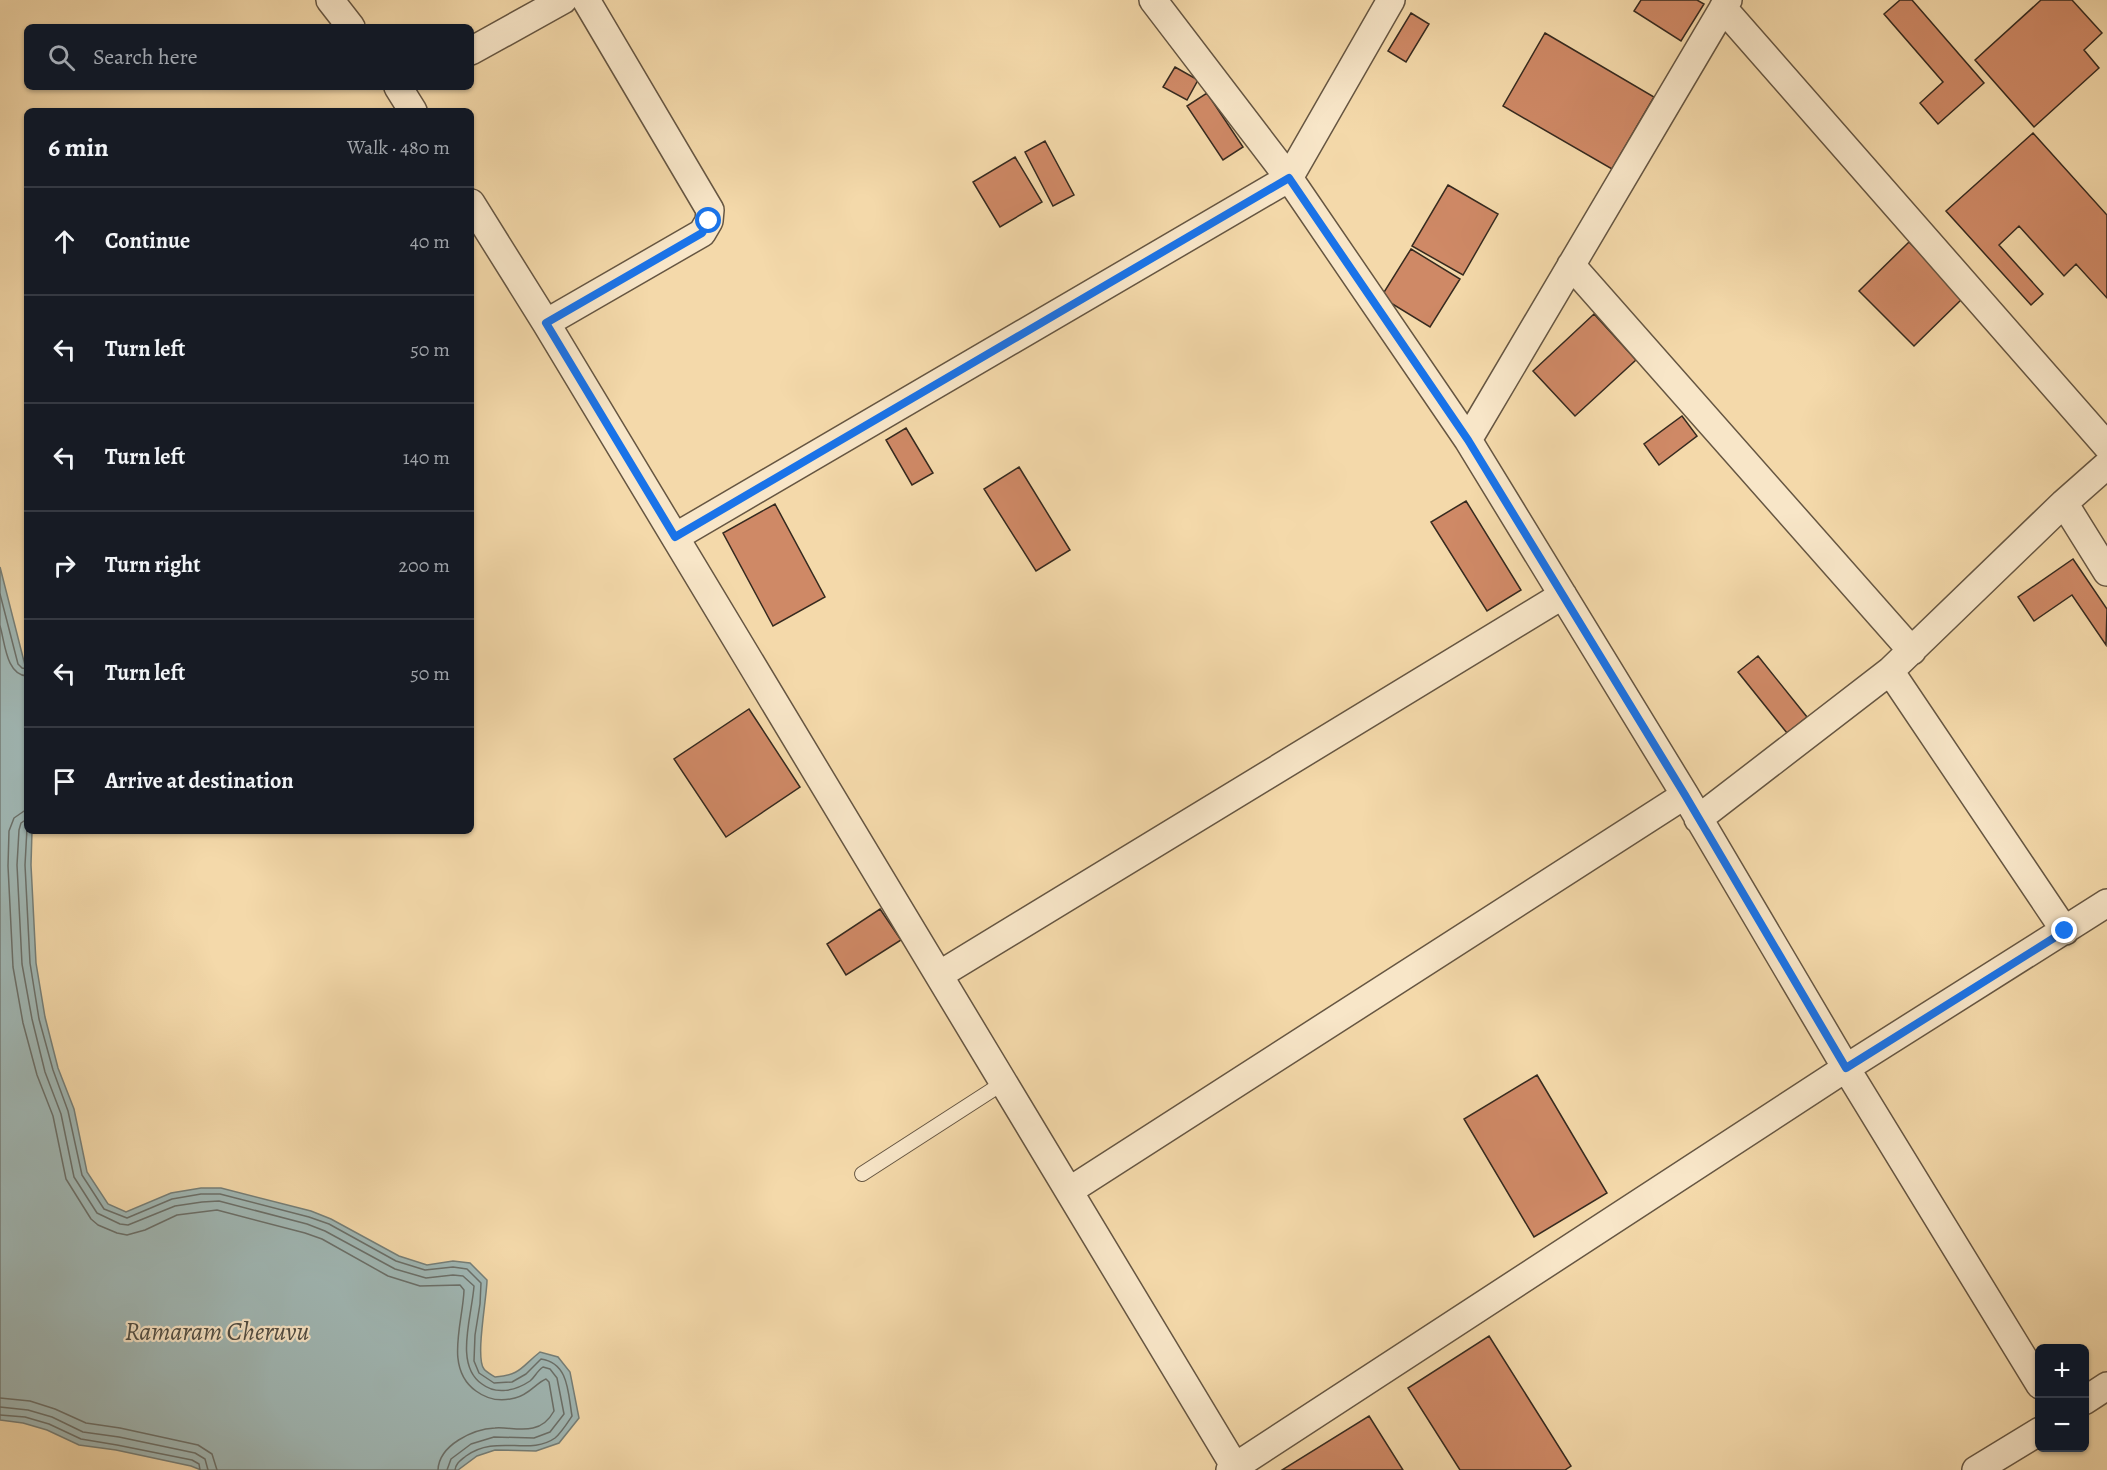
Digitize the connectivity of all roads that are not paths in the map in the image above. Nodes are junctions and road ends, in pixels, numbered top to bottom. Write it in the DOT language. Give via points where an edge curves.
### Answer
graph roads {
  1 [pos="330,0"];
  2 [pos="563,0"];
  3 [pos="586,0"];
  4 [pos="1153,0"];
  5 [pos="1391,0"];
  6 [pos="1725,4"];
  7 [pos="349,24"];
  8 [pos="474,49"];
  9 [pos="1289,178"];
  10 [pos="474,208"];
  11 [pos="1571,265"];
  12 [pos="546,323"];
  13 [pos="1468,440"];
  14 [pos="2107,446"];
  15 [pos="2107,465"];
  16 [pos="2064,503"];
  17 [pos="675,537"];
  18 [pos="2107,572"];
  19 [pos="1563,595"];
  20 [pos="1912,651"];
  21 [pos="1890,670"];
  22 [pos="1685,795"];
  23 [pos="1698,819"];
  24 [pos="2107,903"];
  25 [pos="2065,931"];
  26 [pos="939,975"];
  27 [pos="1846,1068"];
  28 [pos="1003,1083"];
  29 [pos="862,1174"];
  30 [pos="1069,1191"];
  31 [pos="2035,1377"];
  32 [pos="2107,1386"];
  33 [pos="2089,1398"];
  34 [pos="2035,1434"];
  35 [pos="1232,1469"];
  36 [pos="1976,1470"];
  1 -- 7 [label="street"];
  2 -- 8 [label="street"];
  3 -- 12 [label="street" via="710,210 709,221 702,233"];
  4 -- 9 [label="street"];
  5 -- 9 [label="street"];
  6 -- 11 [label="street"];
  6 -- 14 [label="street"];
  9 -- 13 [label="street"];
  9 -- 17 [label="street"];
  10 -- 12 [label="street"];
  11 -- 13 [label="street"];
  11 -- 20 [label="street"];
  12 -- 17 [label="street"];
  13 -- 19 [label="street"];
  15 -- 16 [label="street"];
  16 -- 18 [label="street"];
  16 -- 20 [label="street"];
  17 -- 26 [label="street"];
  19 -- 22 [label="street"];
  19 -- 26 [label="street"];
  20 -- 21 [label="street"];
  21 -- 23 [label="street"];
  21 -- 25 [label="street"];
  22 -- 23 [label="street"];
  22 -- 30 [label="street"];
  23 -- 27 [label="street"];
  24 -- 25 [label="street"];
  25 -- 27 [label="street"];
  26 -- 28 [label="street"];
  27 -- 31 [label="street"];
  27 -- 35 [label="street"];
  28 -- 29 [label="lane"];
  28 -- 30 [label="street"];
  30 -- 35 [label="street"];
  32 -- 33 [label="street"];
  34 -- 36 [label="street"];
}
